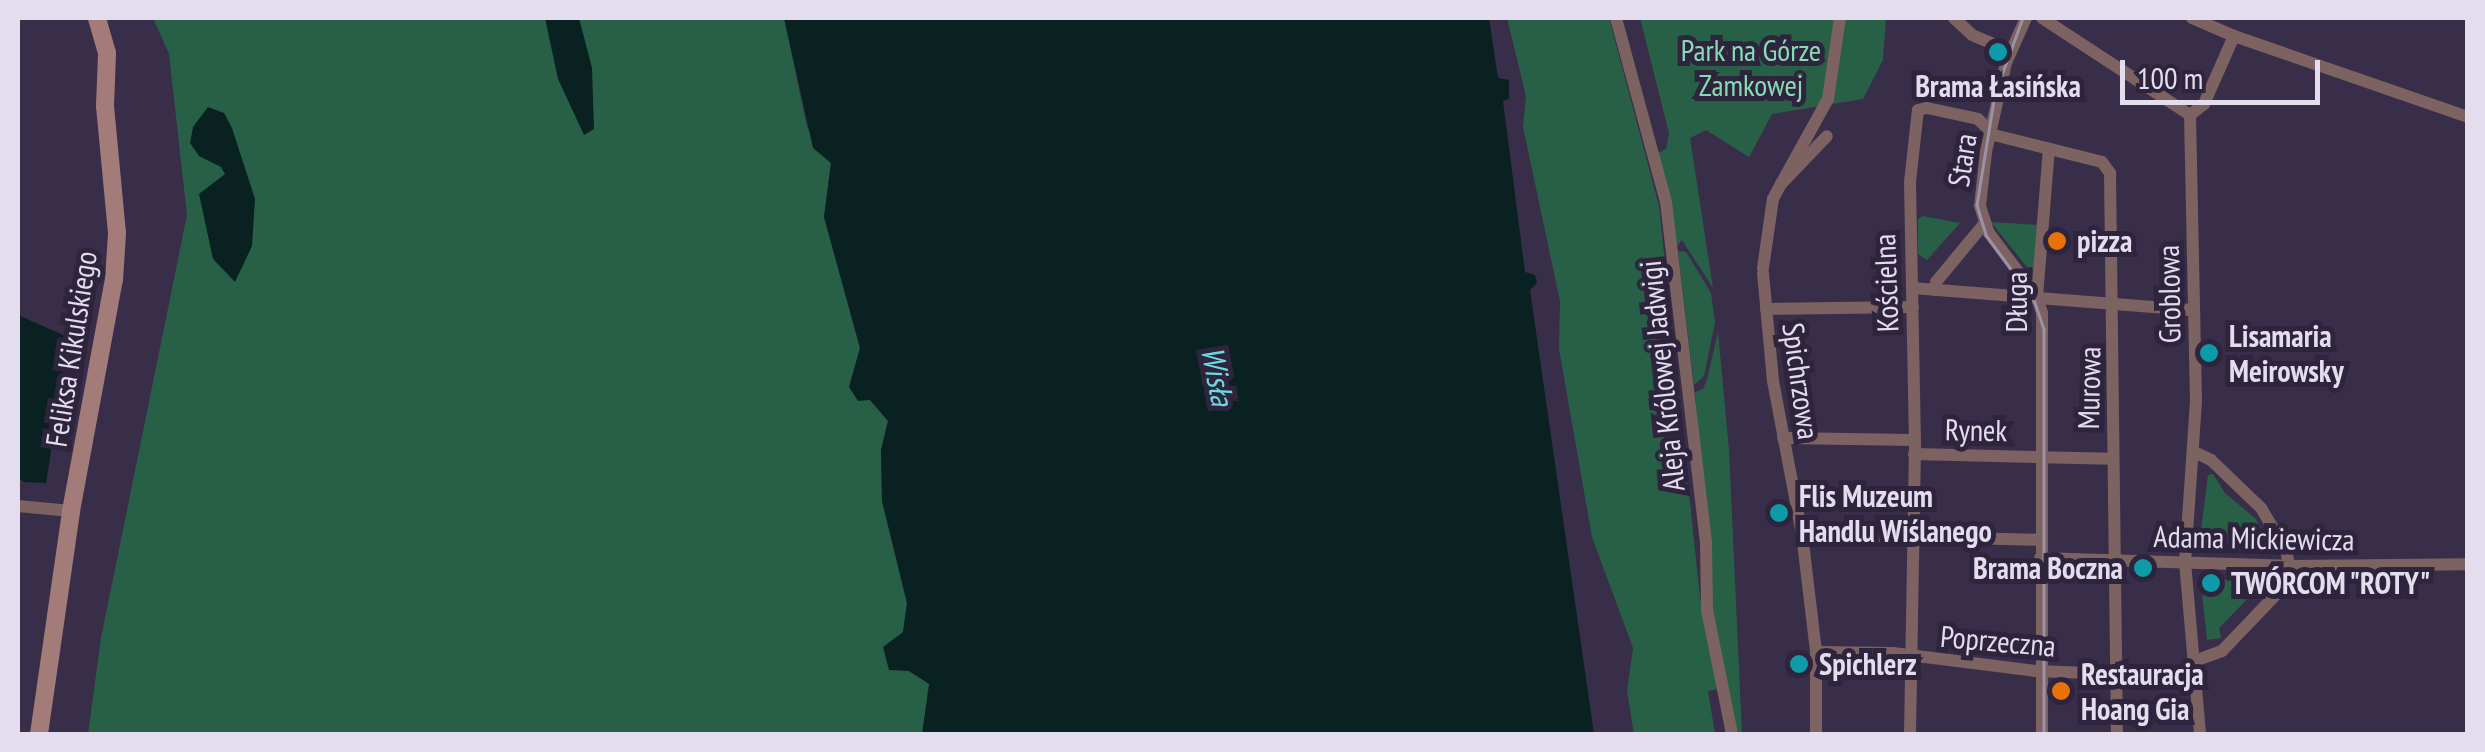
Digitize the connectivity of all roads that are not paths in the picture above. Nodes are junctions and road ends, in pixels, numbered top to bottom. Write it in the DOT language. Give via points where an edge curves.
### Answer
graph roads {
  1 [pos="98,18"];
  2 [pos="1616,18"];
  3 [pos="1840,18"];
  4 [pos="1954,18"];
  5 [pos="2026,18"];
  6 [pos="2042,18"];
  7 [pos="2192,18"];
  8 [pos="2234,36"];
  9 [pos="2010,52"];
  10 [pos="1918,110"];
  11 [pos="2190,115"];
  12 [pos="2468,117"];
  13 [pos="1990,132"];
  14 [pos="1827,136"];
  15 [pos="2049,148"];
  16 [pos="1781,184"];
  17 [pos="1984,224"];
  18 [pos="1912,288"];
  19 [pos="1935,290"];
  20 [pos="2037,298"];
  21 [pos="2115,306"];
  22 [pos="1913,307"];
  23 [pos="1766,309"];
  24 [pos="2194,310"];
  25 [pos="1783,438"];
  26 [pos="1914,447"];
  27 [pos="2194,452"];
  28 [pos="2040,457"];
  29 [pos="2112,458"];
  30 [pos="18,506"];
  31 [pos="71,512"];
  32 [pos="1802,534"];
  33 [pos="1914,535"];
  34 [pos="2040,550"];
  35 [pos="2115,561"];
  36 [pos="2185,562"];
  37 [pos="2468,564"];
  38 [pos="2289,566"];
  39 [pos="1816,652"];
  40 [pos="1911,658"];
  41 [pos="2195,661"];
  42 [pos="2041,671"];
  43 [pos="2116,674"];
  44 [pos="38,734"];
  45 [pos="1732,734"];
  46 [pos="1816,734"];
  47 [pos="1910,734"];
  48 [pos="2042,734"];
  49 [pos="2117,734"];
  50 [pos="2200,734"];
  1 -- 31 [label="main road, Feliksa Kikulskiego" via="107,52 105,106 118,233"];
  2 -- 45 [label="street, Aleja Królowej Jadwigi" via="1666,202 1706,544 1707,610"];
  3 -- 16 [label="street" via="1828,99"];
  4 -- 9 [label="street" via="1972,35"];
  5 -- 9 [label="street, Stara"];
  6 -- 11 [label="street"];
  7 -- 8 [label="street"];
  8 -- 11 [label="street" via="2204,104"];
  8 -- 12 [label="street"];
  9 -- 13 [label="street, Stara"];
  10 -- 13 [label="street, Murowa" via="1978,119"];
  10 -- 18 [label="street, Kościelna" via="1910,182"];
  11 -- 24 [label="street, Groblowa"];
  13 -- 15 [label="street, Murowa"];
  13 -- 17 [label="street, Stara" via="1980,196"];
  14 -- 16 [label="street, Spichrzowa"];
  15 -- 20 [label="street, Długa"];
  15 -- 21 [label="street, Murowa" via="2102,162 2110,173"];
  16 -- 23 [label="street, Spichrzowa" via="1768,216"];
  17 -- 19 [label="street"];
  17 -- 20 [label="street, Stara"];
  18 -- 19 [label="street"];
  18 -- 22 [label="street, Kościelna"];
  19 -- 20 [label="street"];
  20 -- 21 [label="street"];
  20 -- 28 [label="street, Długa"];
  21 -- 24 [label="street"];
  21 -- 29 [label="street, Murowa"];
  22 -- 23 [label="street"];
  22 -- 26 [label="street, Kościelna"];
  23 -- 25 [label="street, Spichrzowa"];
  24 -- 27 [label="street, Groblowa"];
  25 -- 26 [label="street"];
  25 -- 32 [label="street, Spichrzowa"];
  26 -- 28 [label="street, Rynek"];
  26 -- 33 [label="street, Rynek"];
  27 -- 36 [label="street, Groblowa"];
  27 -- 38 [label="street" via="2261,508"];
  28 -- 29 [label="street"];
  28 -- 34 [label="street, Rynek"];
  29 -- 35 [label="street, Murowa"];
  30 -- 31 [label="street"];
  31 -- 44 [label="main road, Feliksa Kikulskiego"];
  32 -- 33 [label="street"];
  32 -- 39 [label="street, Spichrzowa"];
  33 -- 34 [label="street"];
  33 -- 40 [label="street, Rynek"];
  34 -- 35 [label="street, Adama Mickiewicza"];
  34 -- 42 [label="street, Rynek"];
  35 -- 36 [label="street, Adama Mickiewicza"];
  35 -- 43 [label="street, Murowa"];
  36 -- 38 [label="street, Adama Mickiewicza"];
  36 -- 41 [label="street, Groblowa"];
  37 -- 38 [label="street, Adama Mickiewicza"];
  38 -- 41 [label="street" via="2288,582 2222,651"];
  39 -- 40 [label="street, Poprzeczna"];
  39 -- 46 [label="street, Spichrzowa"];
  40 -- 42 [label="street, Poprzeczna"];
  40 -- 47 [label="street, Rynek"];
  41 -- 50 [label="street, Groblowa"];
  42 -- 43 [label="street, Poprzeczna"];
  42 -- 48 [label="street, Rynek"];
  43 -- 49 [label="street, Murowa"];
}
